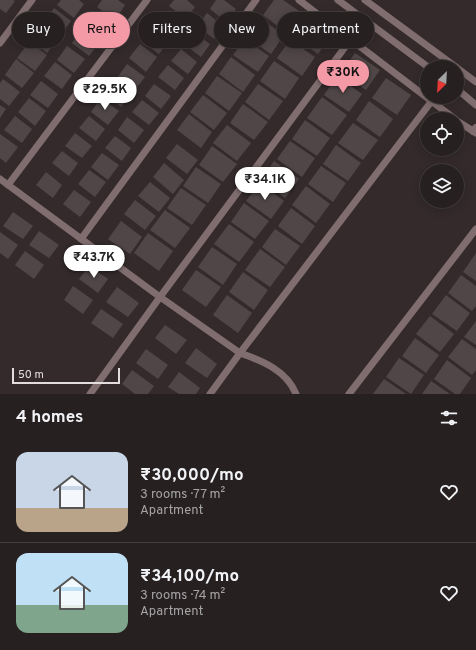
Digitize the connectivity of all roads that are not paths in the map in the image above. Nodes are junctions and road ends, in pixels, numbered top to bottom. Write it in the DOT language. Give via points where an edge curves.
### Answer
graph roads {
  1 [pos="32,0"];
  2 [pos="147,0"];
  3 [pos="256,0"];
  4 [pos="299,0"];
  5 [pos="338,0"];
  6 [pos="365,0"];
  7 [pos="315,12"];
  8 [pos="0,43"];
  9 [pos="344,48"];
  10 [pos="362,48"];
  11 [pos="446,60"];
  12 [pos="420,61"];
  13 [pos="464,73"];
  14 [pos="476,82"];
  15 [pos="420,93"];
  16 [pos="464,95"];
  17 [pos="429,104"];
  18 [pos="434,104"];
  19 [pos="476,105"];
  20 [pos="445,112"];
  21 [pos="464,125"];
  22 [pos="475,131"];
  23 [pos="0,179"];
  24 [pos="8,185"];
  25 [pos="476,229"];
  26 [pos="82,239"];
  27 [pos="160,296"];
  28 [pos="240,353"];
  29 [pos="90,394"];
  30 [pos="210,394"];
  31 [pos="296,394"];
  32 [pos="349,394"];
  1 -- 8 [label="lane"];
  2 -- 24 [label="lane"];
  3 -- 26 [label="lane"];
  4 -- 7 [label="lane"];
  5 -- 12 [label="lane"];
  6 -- 11 [label="lane"];
  9 -- 27 [label="lane"];
  10 -- 15 [label="lane"];
  13 -- 14 [label="lane"];
  16 -- 19 [label="lane"];
  17 -- 28 [label="lane"];
  18 -- 20 [label="lane"];
  21 -- 22 [label="lane"];
  23 -- 24 [label="lane"];
  24 -- 26 [label="lane"];
  25 -- 32 [label="lane"];
  26 -- 27 [label="lane"];
  27 -- 28 [label="lane"];
  27 -- 29 [label="lane"];
  28 -- 30 [label="lane"];
  28 -- 31 [label="lane" via="279,372 287,378"];
}
